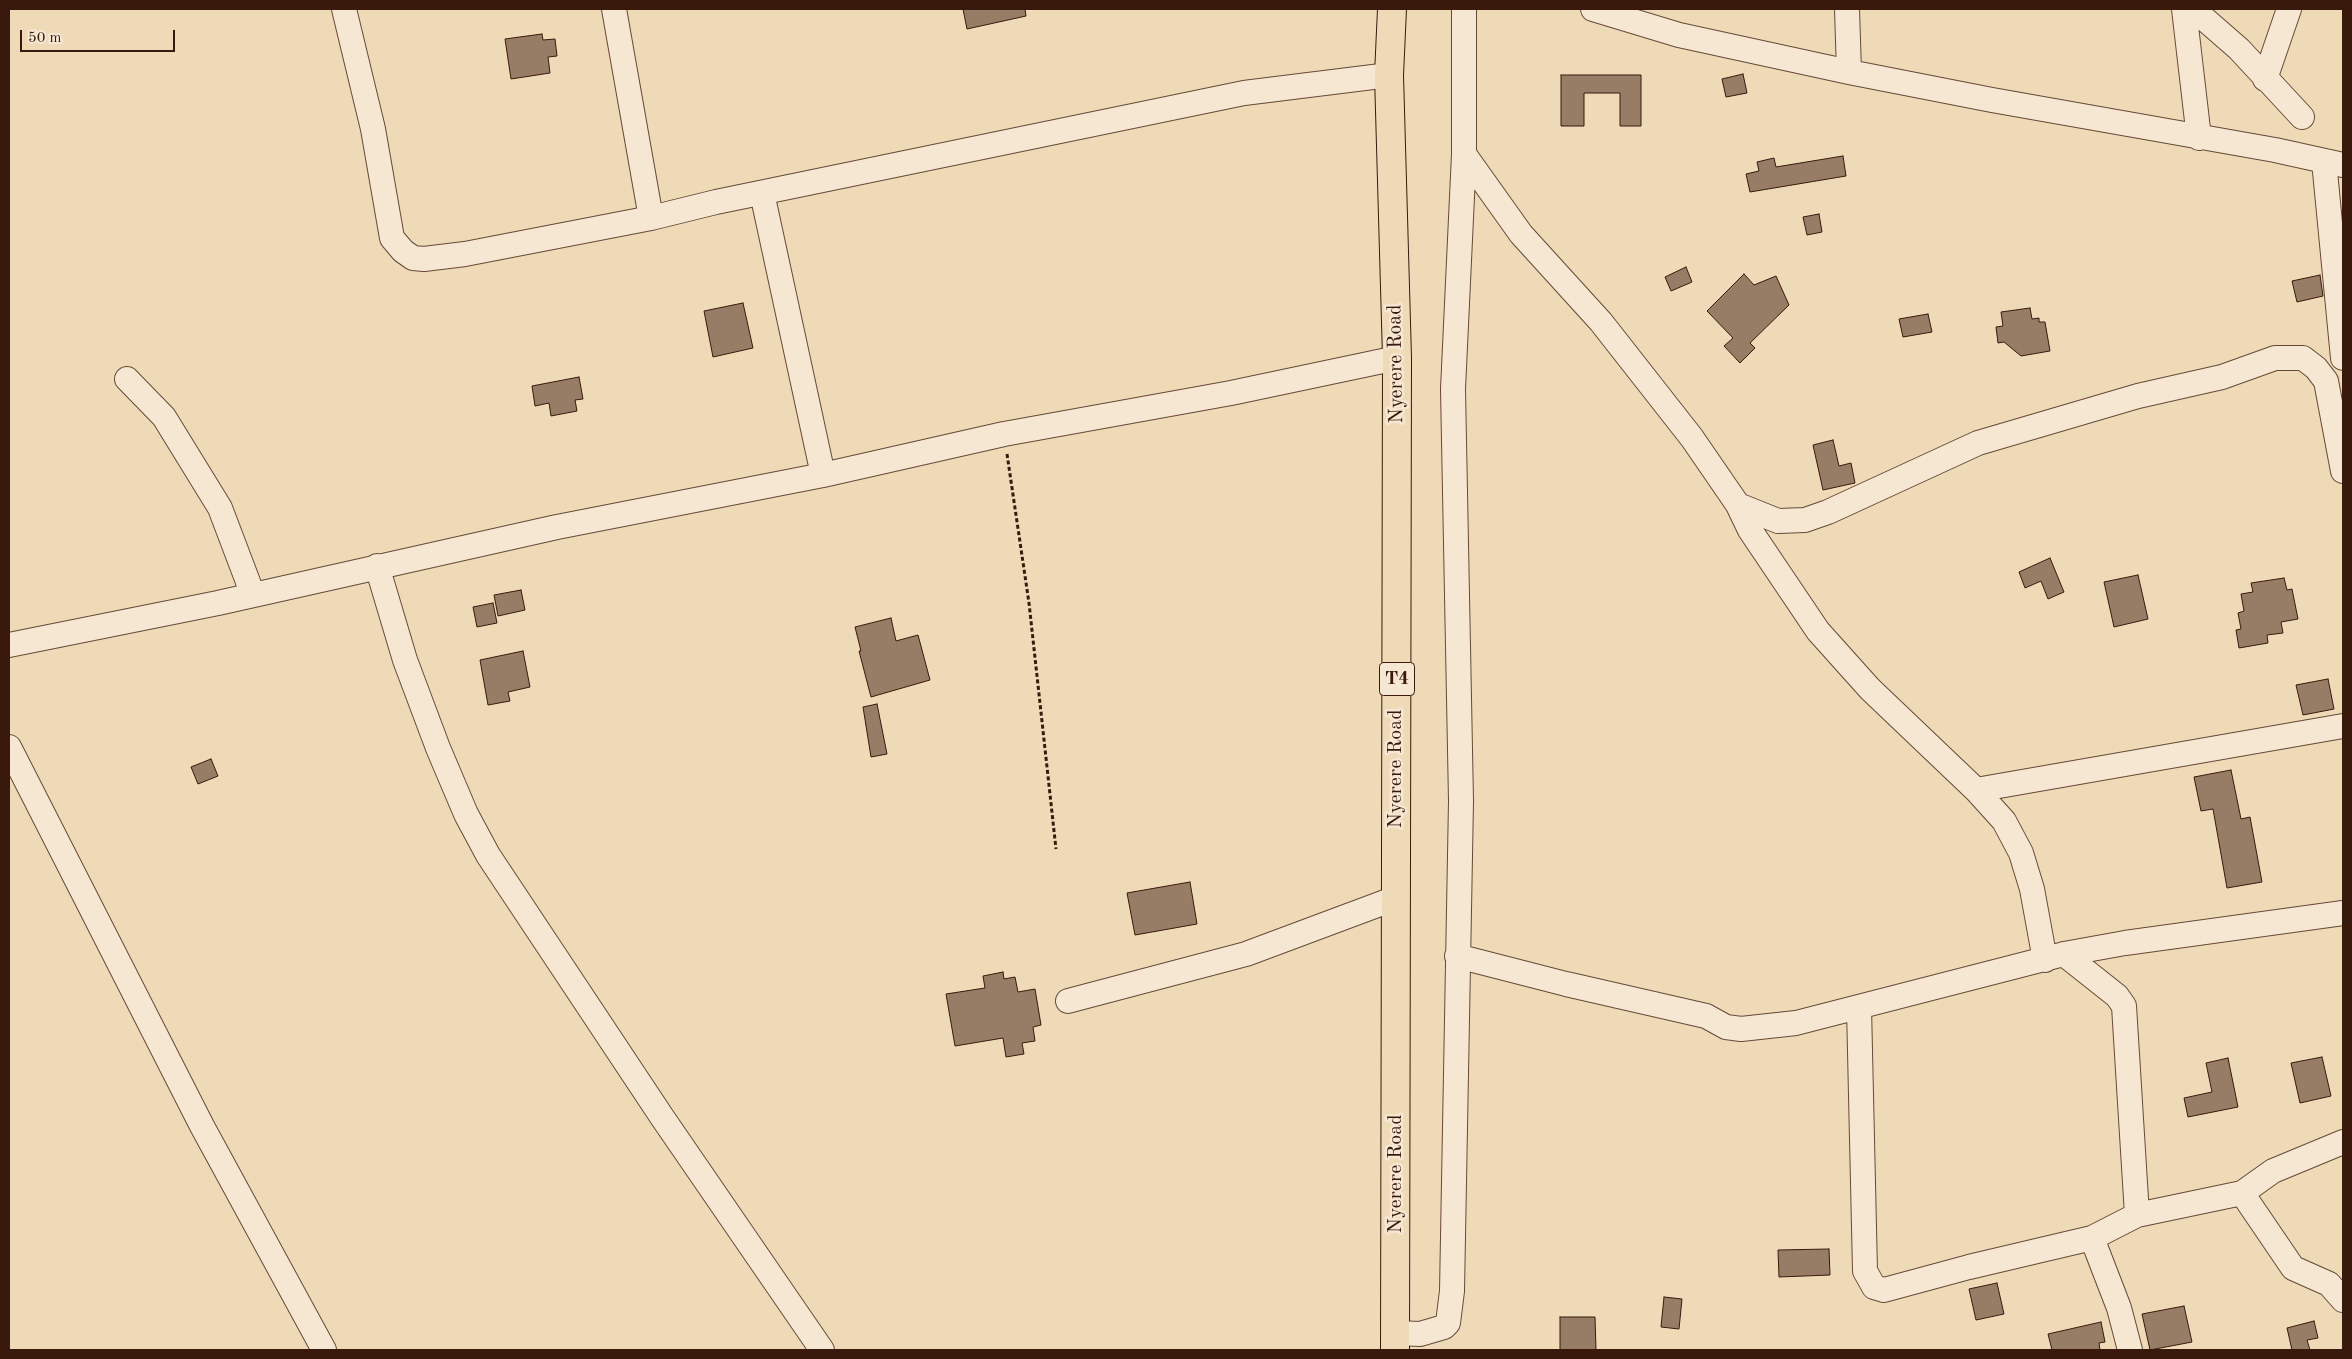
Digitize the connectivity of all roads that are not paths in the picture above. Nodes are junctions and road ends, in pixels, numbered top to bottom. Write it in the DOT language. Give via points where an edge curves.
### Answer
graph roads {
  1 [pos="344,9"];
  2 [pos="614,9"];
  3 [pos="1392,9"];
  4 [pos="1464,9"];
  5 [pos="1593,9"];
  6 [pos="1847,9"];
  7 [pos="2184,9"];
  8 [pos="2194,9"];
  9 [pos="2289,9"];
  10 [pos="1849,72"];
  11 [pos="1389,75"];
  12 [pos="2265,79"];
  13 [pos="2302,117"];
  14 [pos="2200,138"];
  15 [pos="1464,154"];
  16 [pos="2334,163"];
  17 [pos="762,193"];
  18 [pos="650,218"];
  19 [pos="1397,358"];
  20 [pos="2343,358"];
  21 [pos="127,379"];
  22 [pos="2340,435"];
  23 [pos="2343,471"];
  24 [pos="823,474"];
  25 [pos="1738,505"];
  26 [pos="376,566"];
  27 [pos="253,595"];
  28 [pos="9,645"];
  29 [pos="2343,726"];
  30 [pos="9,747"];
  31 [pos="1976,790"];
  32 [pos="1396,898"];
  33 [pos="2343,913"];
  34 [pos="1457,956"];
  35 [pos="2055,957"];
  36 [pos="1068,1001"];
  37 [pos="1859,1007"];
  38 [pos="2343,1142"];
  39 [pos="2242,1193"];
  40 [pos="2137,1216"];
  41 [pos="2092,1238"];
  42 [pos="2343,1300"];
  43 [pos="1441,1340"];
  44 [pos="1396,1342"];
  45 [pos="324,1350"];
  46 [pos="822,1350"];
  47 [pos="2130,1350"];
  1 -- 18 [label="street" via="373,129 392,238 413,258 465,254"];
  2 -- 18 [label="street"];
  3 -- 11 [label="highway, Nyerere Road / T4"];
  4 -- 15 [label="street"];
  5 -- 10 [label="street" via="1679,35"];
  6 -- 10 [label="street"];
  7 -- 14 [label="street"];
  8 -- 12 [label="street" via="2239,49"];
  9 -- 12 [label="street"];
  10 -- 14 [label="street"];
  11 -- 17 [label="street" via="1244,94"];
  11 -- 19 [label="highway, Nyerere Road / T4"];
  12 -- 13 [label="street"];
  14 -- 16 [label="street"];
  15 -- 25 [label="street" via="1521,234 1601,322 1692,438"];
  15 -- 34 [label="street" via="1453,389 1461,801"];
  16 -- 20 [label="street"];
  17 -- 18 [label="street"];
  17 -- 24 [label="street"];
  19 -- 24 [label="street" via="1231,393 1004,434"];
  19 -- 32 [label="highway, Nyerere Road / T4"];
  21 -- 27 [label="street" via="164,417 220,508"];
  22 -- 23 [label="street"];
  22 -- 25 [label="street" via="2326,380 2316,368 2303,358 2275,358 2222,377 2138,396 1978,443 1805,520 1778,521"];
  24 -- 26 [label="street"];
  25 -- 31 [label="street" via="1750,530 1818,631 1870,689"];
  26 -- 27 [label="street"];
  26 -- 46 [label="street" via="404,660 438,748 466,814 488,854 662,1117"];
  27 -- 28 [label="street"];
  29 -- 31 [label="street"];
  30 -- 45 [label="street" via="202,1126"];
  31 -- 35 [label="street" via="2004,821 2021,853"];
  32 -- 36 [label="street" via="1246,954"];
  32 -- 44 [label="highway, Nyerere Road / T4"];
  33 -- 35 [label="street" via="2125,942"];
  34 -- 37 [label="street" via="1706,1016 1726,1027 1741,1029 1796,1023"];
  34 -- 43 [label="street" via="1452,1291 1448,1323"];
  35 -- 37 [label="street"];
  35 -- 40 [label="street" via="2117,996 2124,1006"];
  37 -- 41 [label="street" via="1865,1271 1874,1287 1884,1290"];
  38 -- 39 [label="street" via="2273,1171"];
  39 -- 40 [label="street"];
  39 -- 42 [label="street" via="2293,1268 2329,1284"];
  40 -- 41 [label="street"];
  41 -- 47 [label="street" via="2119,1308"];
  43 -- 44 [label="street" via="1420,1334"];
}
